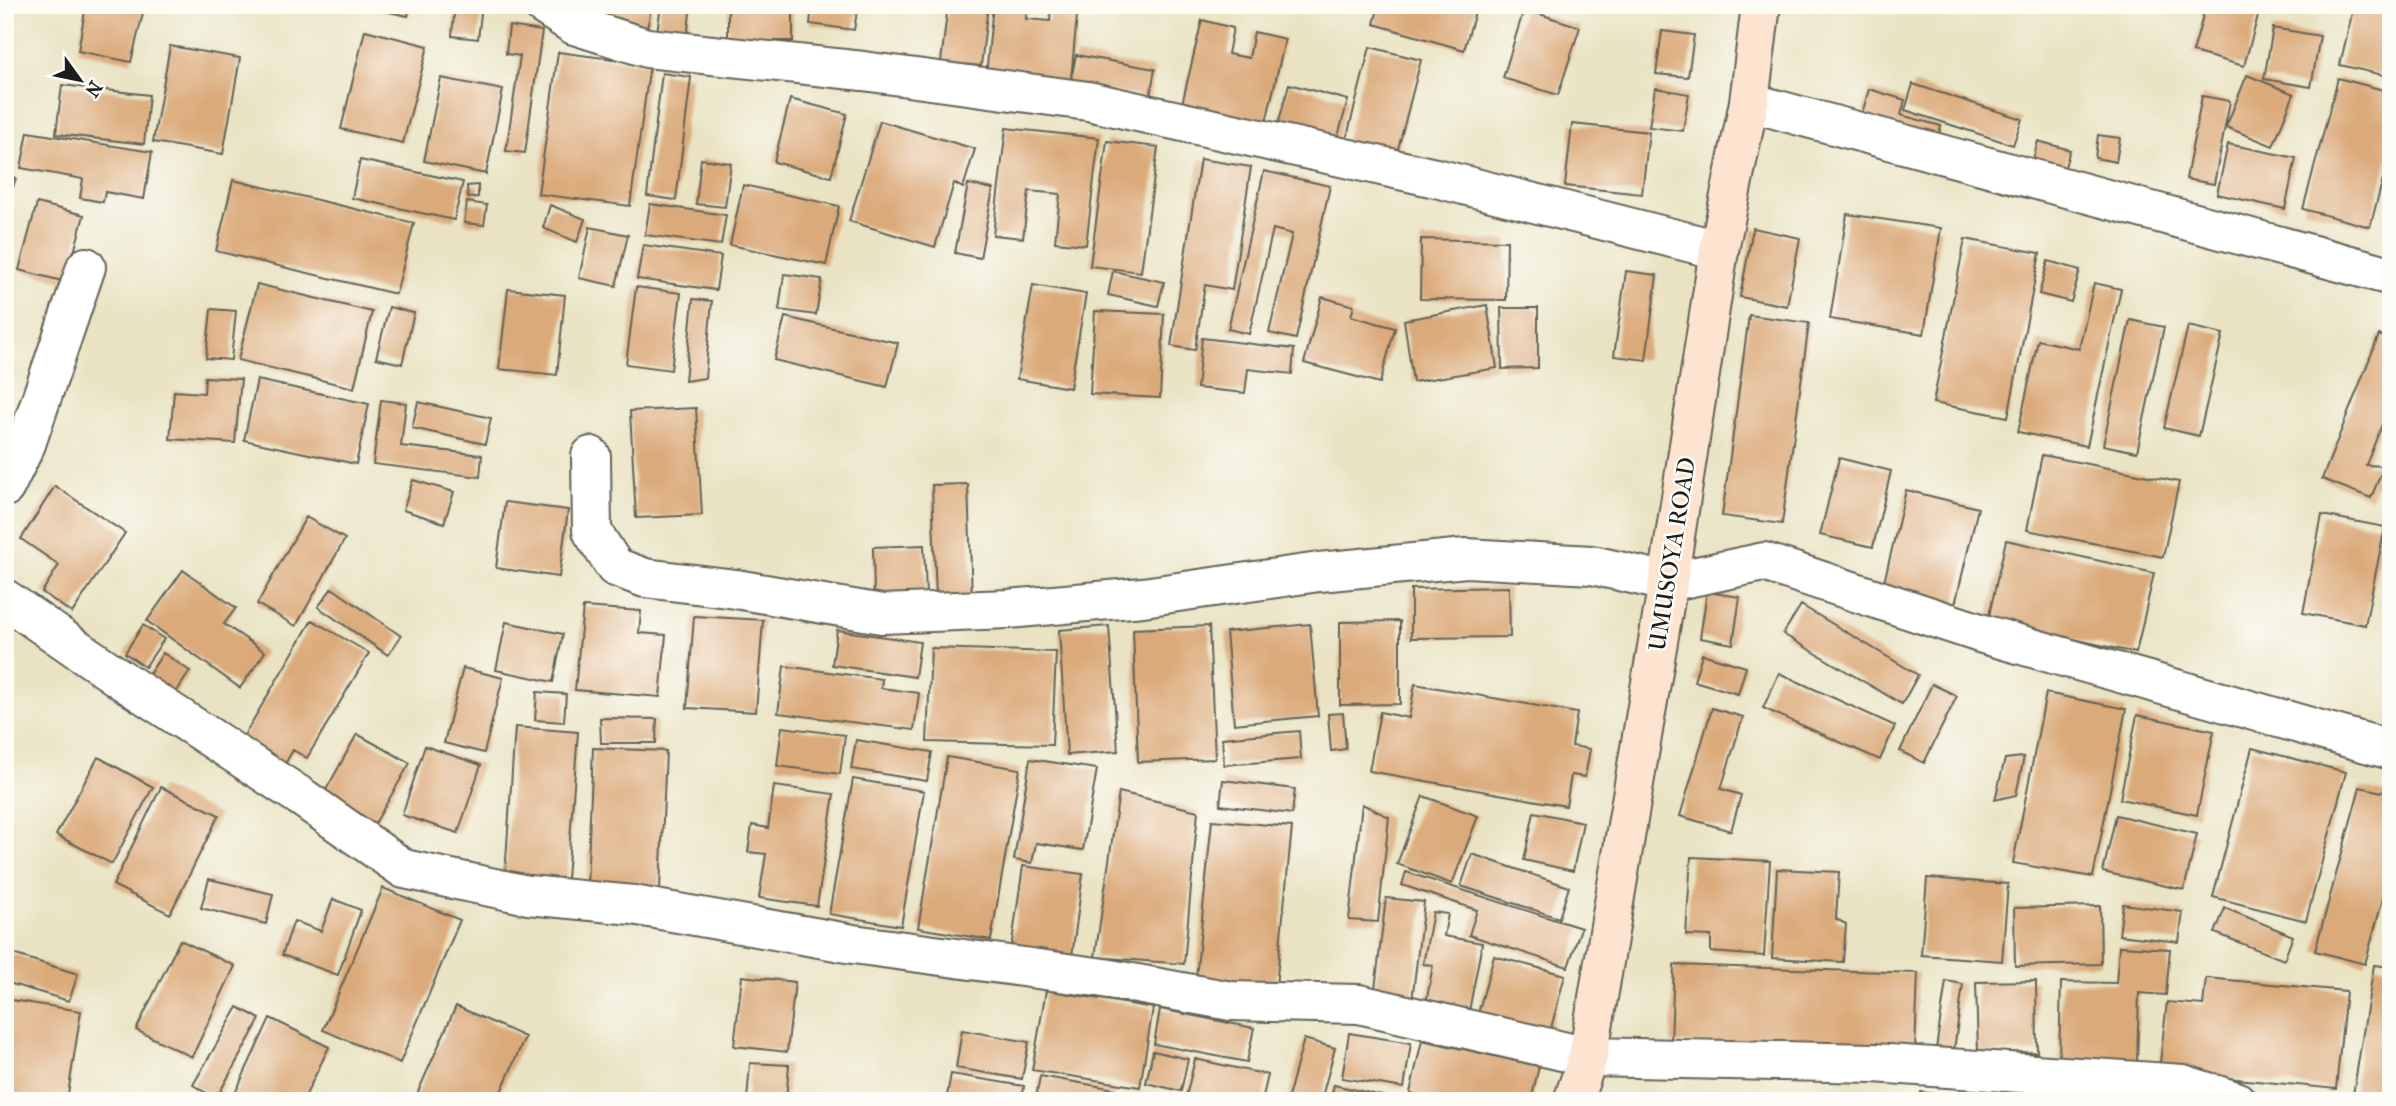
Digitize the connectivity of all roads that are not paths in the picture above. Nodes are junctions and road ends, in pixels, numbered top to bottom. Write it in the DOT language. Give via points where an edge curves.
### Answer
graph roads {
  1 [pos="543,5"];
  2 [pos="1761,5"];
  3 [pos="1749,102"];
  4 [pos="1719,250"];
  5 [pos="86,267"];
  6 [pos="2391,276"];
  7 [pos="591,457"];
  8 [pos="5,487"];
  9 [pos="1668,582"];
  10 [pos="5,599"];
  11 [pos="2391,750"];
  12 [pos="1588,1057"];
  13 [pos="1573,1101"];
  14 [pos="2236,1101"];
  1 -- 4 [label="street" via="574,25 647,48 1088,101 1440,178"];
  2 -- 3 [label="main road, UMUSOYA ROAD"];
  3 -- 4 [label="main road, UMUSOYA ROAD"];
  3 -- 6 [label="street"];
  4 -- 9 [label="main road, UMUSOYA ROAD"];
  5 -- 8 [label="street" via="26,444"];
  7 -- 9 [label="street" via="592,531 615,567 645,578 882,614 1143,597 1320,572 1466,558 1591,565"];
  9 -- 11 [label="street" via="1764,562 1983,634"];
  9 -- 12 [label="main road, UMUSOYA ROAD"];
  10 -- 12 [label="street" via="404,869 528,895 633,905 853,944 1104,978 1230,1001 1360,1004"];
  12 -- 13 [label="main road, UMUSOYA ROAD"];
  12 -- 14 [label="street" via="1874,1062 2183,1084"];
}
